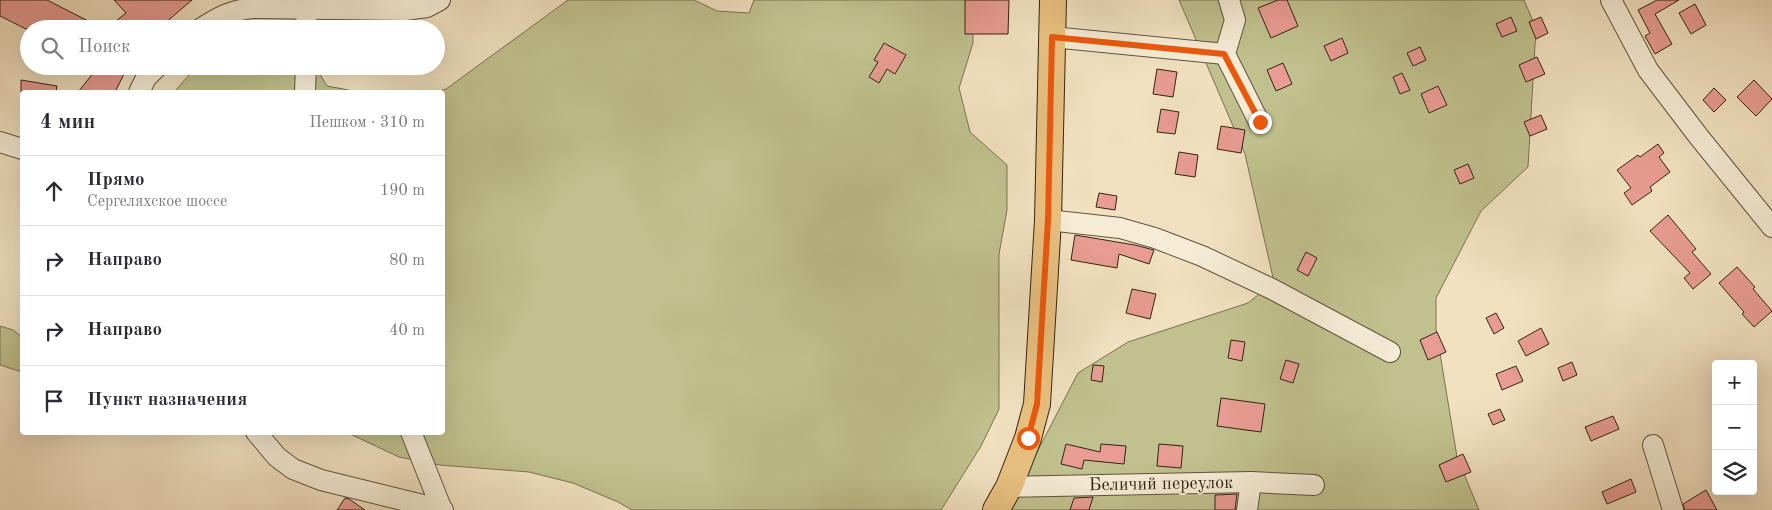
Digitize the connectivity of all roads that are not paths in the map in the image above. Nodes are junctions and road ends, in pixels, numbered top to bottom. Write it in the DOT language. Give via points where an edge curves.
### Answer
graph roads {
  1 [pos="440,0"];
  2 [pos="1053,0"];
  3 [pos="1229,0"];
  4 [pos="1611,0"];
  5 [pos="239,4"];
  6 [pos="307,4"];
  7 [pos="214,20"];
  8 [pos="306,20"];
  9 [pos="1052,37"];
  10 [pos="1224,54"];
  11 [pos="149,75"];
  12 [pos="306,75"];
  13 [pos="140,90"];
  14 [pos="305,90"];
  15 [pos="1260,122"];
  16 [pos="0,142"];
  17 [pos="20,148"];
  18 [pos="1048,220"];
  19 [pos="1772,227"];
  20 [pos="1390,352"];
  21 [pos="259,435"];
  22 [pos="412,435"];
  23 [pos="1653,445"];
  24 [pos="1250,482"];
  25 [pos="1314,485"];
  26 [pos="1008,487"];
  27 [pos="442,510"];
  28 [pos="996,510"];
  29 [pos="1247,510"];
  30 [pos="1673,510"];
  1 -- 6 [label="street" via="427,7 406,10"];
  2 -- 9 [label="main road"];
  3 -- 10 [label="street" via="1235,20"];
  4 -- 19 [label="street" via="1648,70"];
  5 -- 6 [label="street"];
  5 -- 7 [label="street"];
  6 -- 8 [label="street"];
  9 -- 10 [label="street"];
  9 -- 18 [label="main road"];
  10 -- 15 [label="street"];
  11 -- 13 [label="street"];
  12 -- 14 [label="street"];
  16 -- 17 [label="street"];
  18 -- 20 [label="street" via="1120,228 1202,256"];
  18 -- 26 [label="main road" via="1037,404 1028,438"];
  21 -- 27 [label="street" via="293,469 321,480"];
  22 -- 27 [label="street"];
  23 -- 30 [label="street"];
  24 -- 25 [label="street, Беличий переулок"];
  24 -- 26 [label="street, Беличий переулок"];
  24 -- 29 [label="street"];
  26 -- 28 [label="main road"];
}
